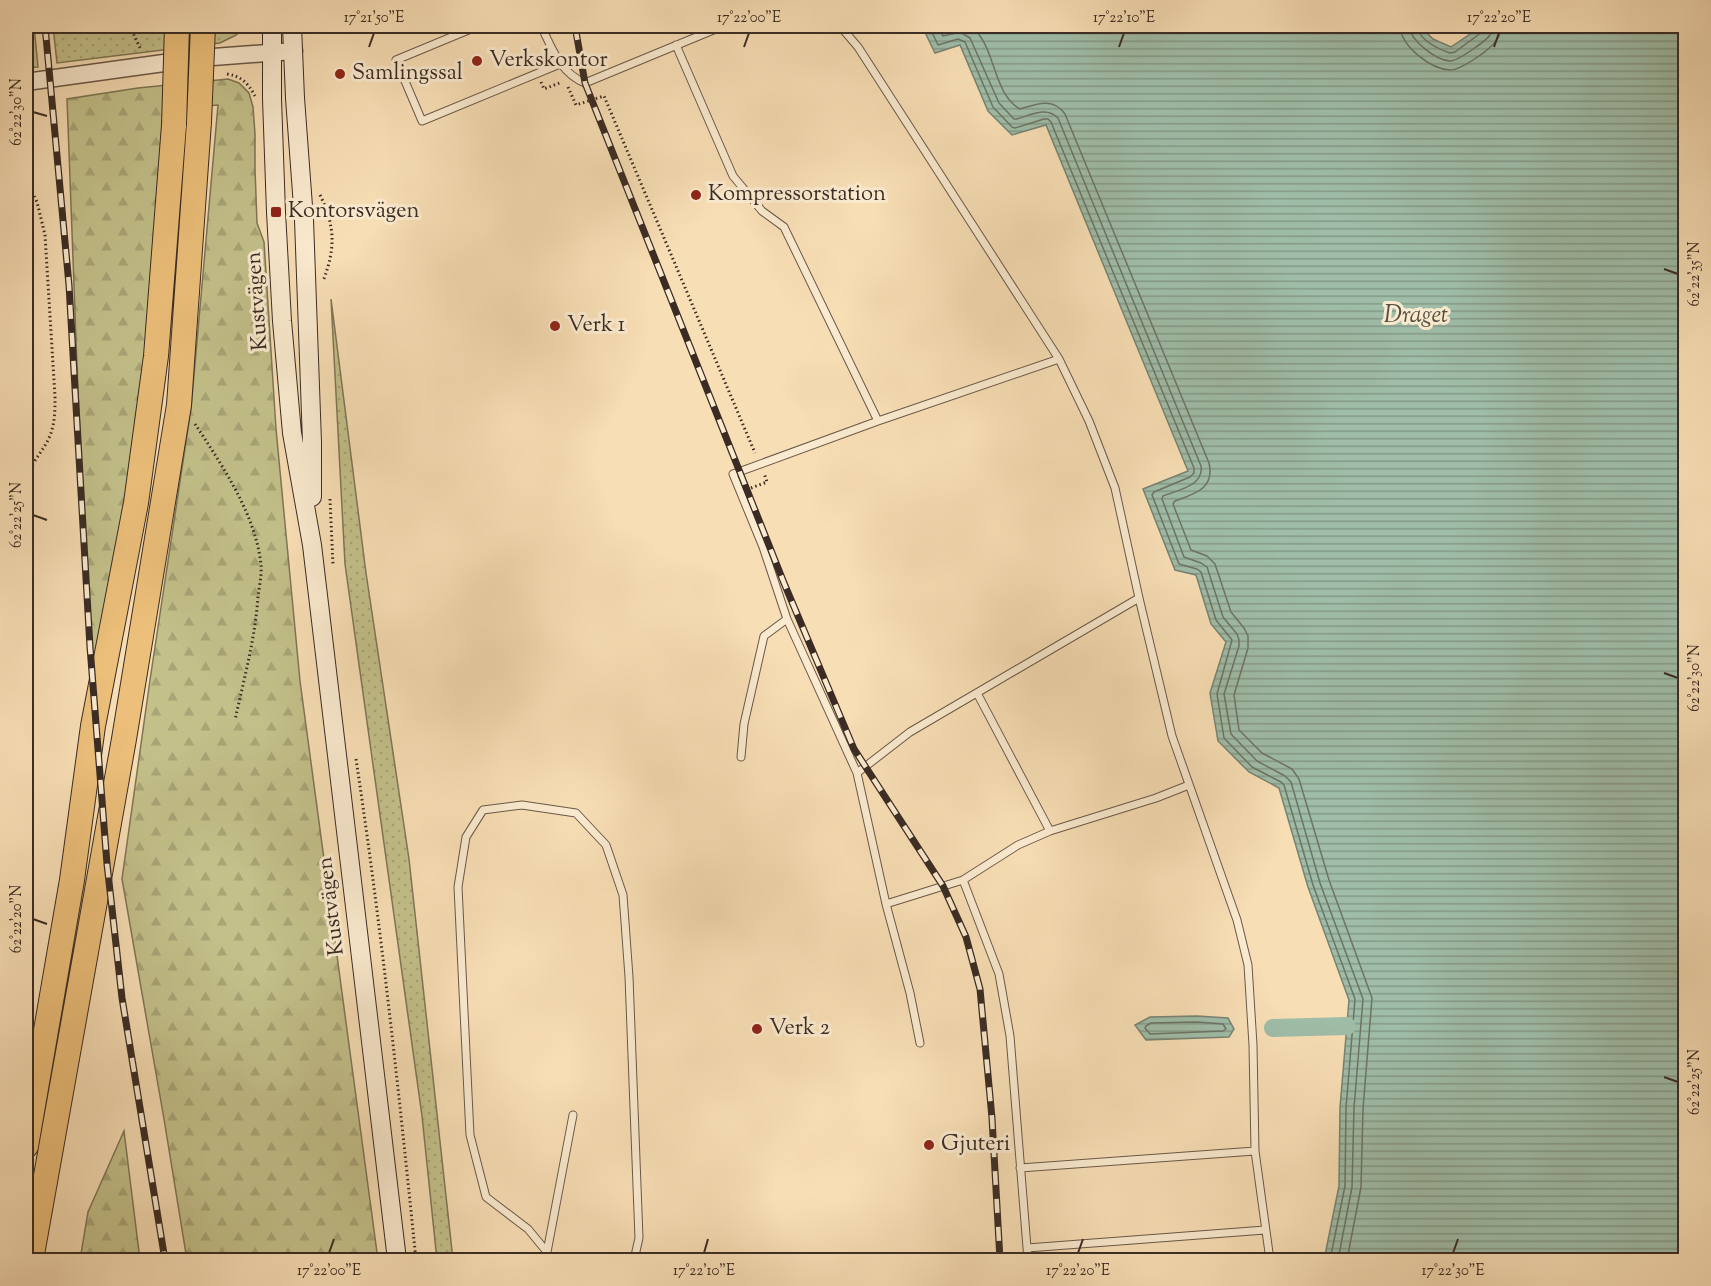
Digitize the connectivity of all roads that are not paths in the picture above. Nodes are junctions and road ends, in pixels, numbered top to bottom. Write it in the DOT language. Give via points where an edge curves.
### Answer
graph roads {
  1 [pos="177,26"];
  2 [pos="203,26"];
  3 [pos="272,26"];
  4 [pos="292,26"];
  5 [pos="478,26"];
  6 [pos="541,26"];
  7 [pos="723,26"];
  8 [pos="840,26"];
  9 [pos="676,45"];
  10 [pos="294,51"];
  11 [pos="272,52"];
  12 [pos="560,64"];
  13 [pos="26,82"];
  14 [pos="1059,359"];
  15 [pos="879,421"];
  16 [pos="312,545"];
  17 [pos="1139,598"];
  18 [pos="787,619"];
  19 [pos="977,693"];
  20 [pos="741,757"];
  21 [pos="857,773"];
  22 [pos="1189,785"];
  23 [pos="1050,831"];
  24 [pos="963,880"];
  25 [pos="886,904"];
  26 [pos="920,1042"];
  27 [pos="573,1116"];
  28 [pos="26,1146"];
  29 [pos="1255,1151"];
  30 [pos="1020,1168"];
  31 [pos="1265,1230"];
  32 [pos="1027,1248"];
  33 [pos="548,1252"];
  34 [pos="31,1260"];
  35 [pos="397,1260"];
  36 [pos="549,1260"];
  37 [pos="633,1260"];
  38 [pos="1028,1260"];
  39 [pos="1270,1260"];
  1 -- 28 [label="highway, bridge" via="174,125 156,356 138,492 93,726 72,880"];
  2 -- 34 [label="highway, bridge" via="179,405"];
  3 -- 11 [label="main road, Kustvägen"];
  4 -- 10 [label="main road, Kustvägen"];
  5 -- 12 [label="lane" via="396,60 422,122"];
  6 -- 12 [label="lane"];
  7 -- 9 [label="lane"];
  8 -- 14 [label="lane" via="858,47"];
  9 -- 12 [label="lane" via="585,83"];
  9 -- 15 [label="lane" via="733,176 762,211 784,227"];
  10 -- 11 [label="street"];
  10 -- 16 [label="main road, Kustvägen" via="304,220"];
  11 -- 13 [label="street"];
  11 -- 16 [label="main road, Kustvägen" via="282,321 292,433"];
  14 -- 15 [label="lane"];
  14 -- 17 [label="lane" via="1089,421 1114,488"];
  15 -- 18 [label="lane" via="733,474"];
  16 -- 35 [label="main road, Kustvägen"];
  17 -- 19 [label="lane"];
  17 -- 22 [label="lane" via="1172,735"];
  18 -- 20 [label="lane" via="764,636 744,724"];
  18 -- 21 [label="lane"];
  19 -- 21 [label="lane" via="910,732"];
  19 -- 23 [label="lane"];
  21 -- 25 [label="lane"];
  22 -- 23 [label="lane"];
  22 -- 29 [label="lane" via="1237,920 1248,965"];
  23 -- 24 [label="lane" via="1018,845"];
  24 -- 25 [label="lane"];
  24 -- 30 [label="lane" via="999,974 1010,1035"];
  25 -- 26 [label="lane"];
  27 -- 33 [label="lane"];
  29 -- 30 [label="lane"];
  29 -- 31 [label="lane"];
  30 -- 32 [label="lane"];
  31 -- 32 [label="lane"];
  31 -- 39 [label="lane"];
  32 -- 38 [label="lane"];
  33 -- 36 [label="lane"];
  33 -- 37 [label="lane" via="528,1228 486,1197 470,1135 458,887 466,837 483,810 522,805 576,813 606,846 623,895 639,1238"];
}
